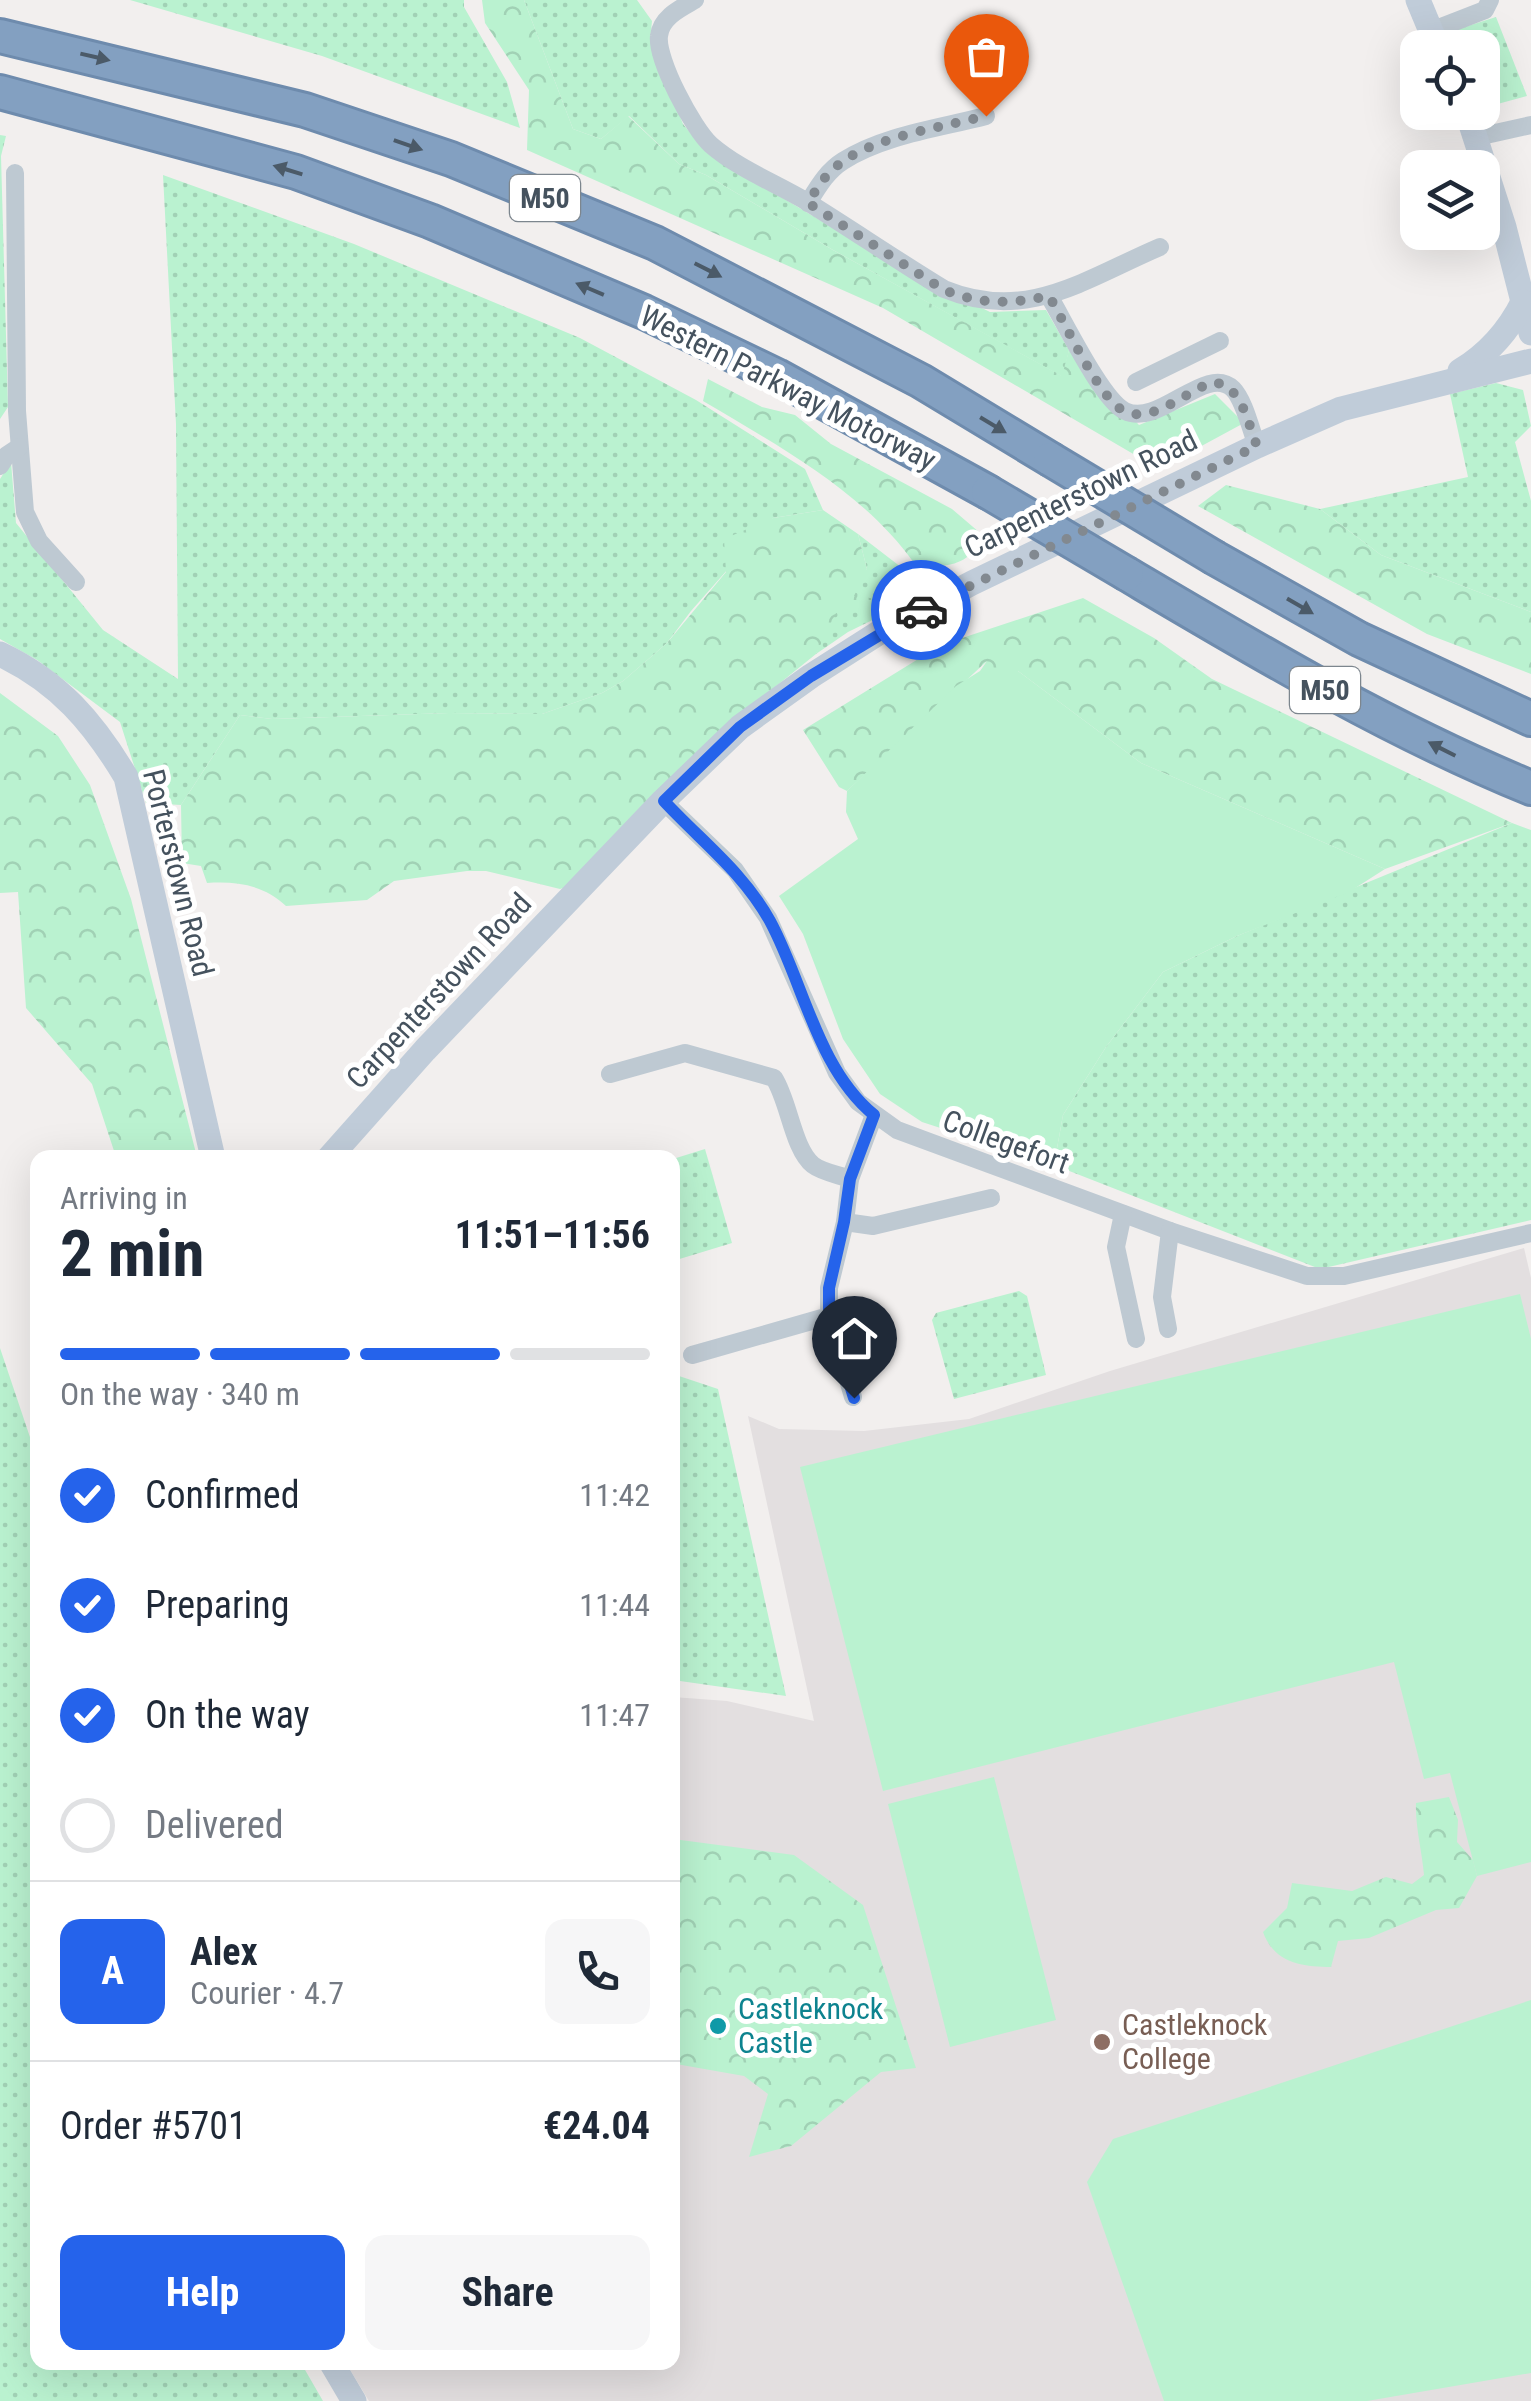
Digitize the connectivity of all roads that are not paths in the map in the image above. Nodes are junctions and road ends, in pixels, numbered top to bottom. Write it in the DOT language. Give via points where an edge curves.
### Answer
graph roads {
  1 [pos="695,0"];
  2 [pos="1490,0"];
  3 [pos="1421,1"];
  4 [pos="1432,30"];
  5 [pos="1450,30"];
  6 [pos="0,36"];
  7 [pos="0,92"];
  8 [pos="986,116"];
  9 [pos="1531,124"];
  10 [pos="1474,130"];
  11 [pos="1477,137"];
  12 [pos="15,173"];
  13 [pos="808,203"];
  14 [pos="1160,247"];
  15 [pos="1049,296"];
  16 [pos="1523,302"];
  17 [pos="1531,333"];
  18 [pos="1220,341"];
  19 [pos="1186,358"];
  20 [pos="1531,361"];
  21 [pos="1442,381"];
  22 [pos="1136,382"];
  23 [pos="1200,388"];
  24 [pos="19,446"];
  25 [pos="1257,446"];
  26 [pos="0,466"];
  27 [pos="76,582"];
  28 [pos="0,654"];
  29 [pos="1531,719"];
  30 [pos="1531,788"];
  31 [pos="664,801"];
  32 [pos="610,1074"];
  33 [pos="874,1115"];
  34 [pos="212,1150"];
  35 [pos="336,1150"];
  36 [pos="850,1179"];
  37 [pos="991,1198"];
  38 [pos="1124,1214"];
  39 [pos="844,1222"];
  40 [pos="1170,1232"];
  41 [pos="1531,1234"];
  42 [pos="829,1316"];
  43 [pos="1168,1329"];
  44 [pos="1136,1339"];
  45 [pos="692,1355"];
  46 [pos="854,1398"];
  47 [pos="337,2370"];
  48 [pos="354,2401"];
  1 -- 13 [label="street" via="664,23 659,35 683,105 729,160"];
  2 -- 5 [label="street"];
  3 -- 4 [label="street"];
  6 -- 29 [label="highway, M50, one-way, bridge" via="305,110 451,159 655,243 921,381 1359,640"];
  30 -- 7 [label="highway, Western Parkway Motorway / M50, one-way, bridge" via="1322,689 988,492 644,312 296,172"];
  8 -- 13 [label="street" via="845,160"];
  9 -- 11 [label="street"];
  10 -- 11 [label="street"];
  11 -- 16 [label="street"];
  12 -- 24 [label="street"];
  13 -- 15 [label="street" via="968,300 1010,304"];
  14 -- 15 [label="street"];
  15 -- 23 [label="street" via="1122,410 1149,413"];
  16 -- 17 [label="street"];
  16 -- 21 [label="street" via="1481,358"];
  18 -- 19 [label="street"];
  19 -- 22 [label="street"];
  19 -- 23 [label="street"];
  20 -- 21 [label="street, Carpenterstown Road"];
  21 -- 25 [label="street, Carpenterstown Road" via="1342,409"];
  23 -- 25 [label="street" via="1212,382 1234,389"];
  24 -- 26 [label="street"];
  24 -- 27 [label="street" via="30,526"];
  25 -- 31 [label="street, Carpenterstown Road" via="880,632 740,727"];
  28 -- 34 [label="street, Porterstown Road" via="69,699 126,777"];
  31 -- 33 [label="street, Collegefort" via="735,870 768,918 837,1073"];
  31 -- 35 [label="street, Carpenterstown Road"];
  32 -- 36 [label="street" via="685,1053 774,1078 812,1164"];
  33 -- 36 [label="street"];
  33 -- 38 [label="street, Collegefort" via="930,1145"];
  36 -- 39 [label="street"];
  37 -- 39 [label="street, Collegefort" via="873,1226"];
  38 -- 40 [label="street, Collegefort"];
  38 -- 44 [label="street" via="1116,1246"];
  39 -- 42 [label="street"];
  40 -- 41 [label="street, Collegefort" via="1307,1276 1344,1276"];
  40 -- 43 [label="street" via="1162,1297"];
  42 -- 45 [label="street"];
  42 -- 46 [label="street"];
  47 -- 48 [label="street"];
}
